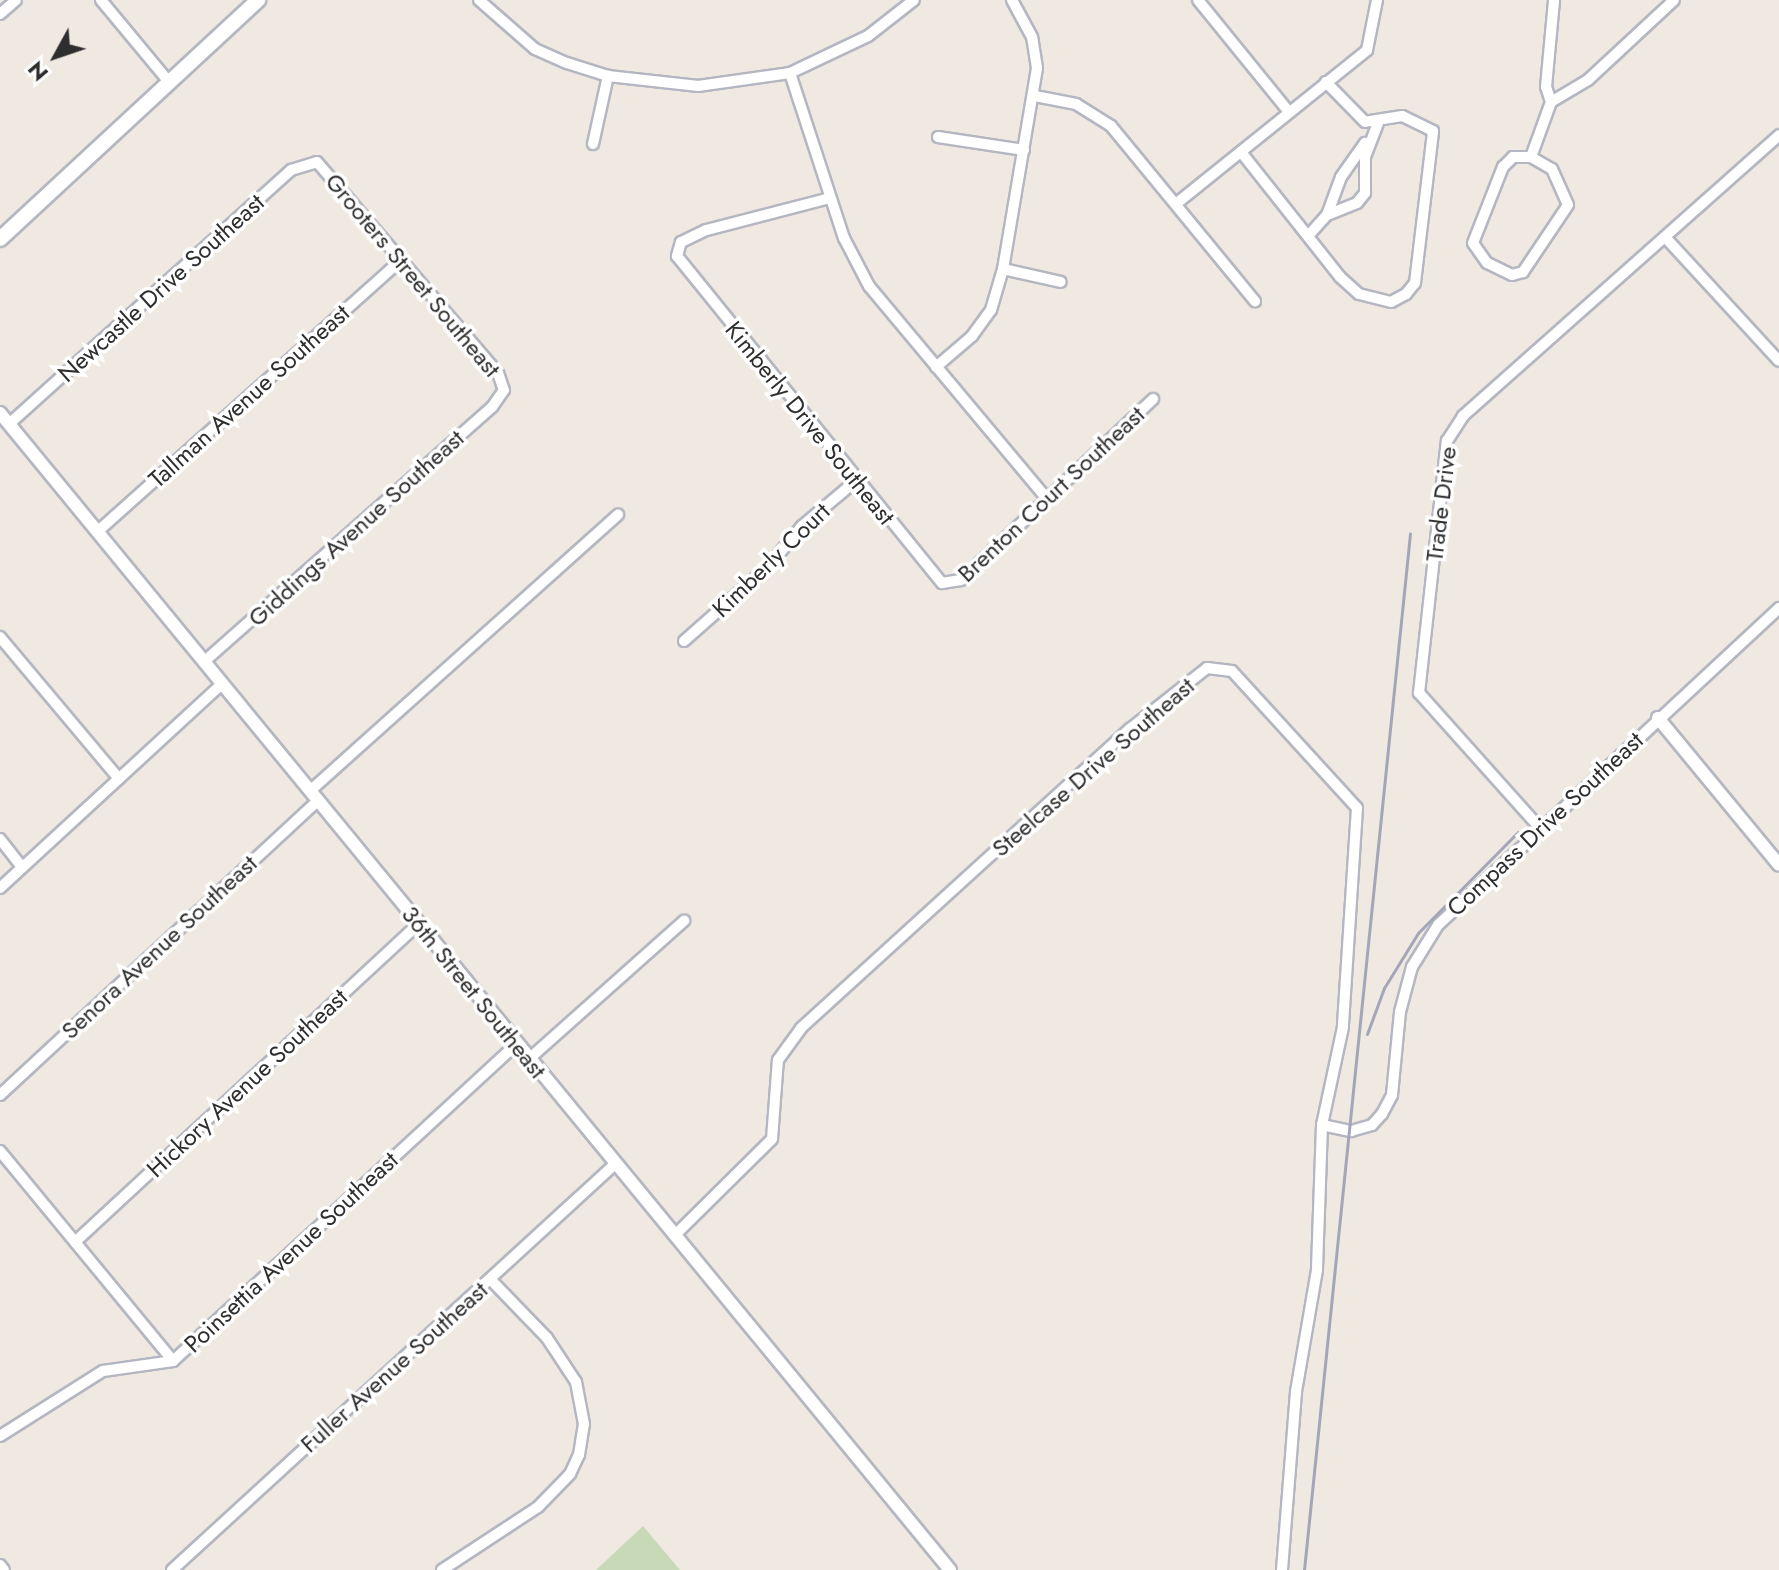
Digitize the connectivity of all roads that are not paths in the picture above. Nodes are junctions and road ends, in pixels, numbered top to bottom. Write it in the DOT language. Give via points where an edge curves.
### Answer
graph roads {
  1 [pos="16,0"];
  2 [pos="101,0"];
  3 [pos="258,0"];
  4 [pos="479,0"];
  5 [pos="914,0"];
  6 [pos="1012,0"];
  7 [pos="1198,0"];
  8 [pos="1377,0"];
  9 [pos="1554,0"];
  10 [pos="1674,0"];
  11 [pos="0,14"];
  12 [pos="790,73"];
  13 [pos="608,76"];
  14 [pos="1326,82"];
  15 [pos="170,83"];
  16 [pos="1035,96"];
  17 [pos="1551,102"];
  18 [pos="1289,112"];
  19 [pos="1378,123"];
  20 [pos="1779,135"];
  21 [pos="938,137"];
  22 [pos="1369,137"];
  23 [pos="593,144"];
  24 [pos="1024,150"];
  25 [pos="1241,152"];
  26 [pos="1531,157"];
  27 [pos="317,162"];
  28 [pos="830,198"];
  29 [pos="1177,203"];
  30 [pos="1327,215"];
  31 [pos="1308,236"];
  32 [pos="1665,237"];
  33 [pos="0,239"];
  34 [pos="401,260"];
  35 [pos="1003,269"];
  36 [pos="1061,282"];
  37 [pos="1255,301"];
  38 [pos="1779,361"];
  39 [pos="936,367"];
  40 [pos="504,390"];
  41 [pos="1153,399"];
  42 [pos="0,413"];
  43 [pos="9,424"];
  44 [pos="858,479"];
  45 [pos="1047,499"];
  46 [pos="618,515"];
  47 [pos="97,532"];
  48 [pos="947,586"];
  49 [pos="1779,608"];
  50 [pos="0,637"];
  51 [pos="684,641"];
  52 [pos="204,662"];
  53 [pos="221,685"];
  54 [pos="1658,718"];
  55 [pos="119,779"];
  56 [pos="314,796"];
  57 [pos="1539,827"];
  58 [pos="0,839"];
  59 [pos="1779,865"];
  60 [pos="22,867"];
  61 [pos="0,888"];
  62 [pos="684,921"];
  63 [pos="418,924"];
  64 [pos="516,1045"];
  65 [pos="529,1059"];
  66 [pos="0,1095"];
  67 [pos="1322,1125"];
  68 [pos="0,1151"];
  69 [pos="615,1164"];
  70 [pos="675,1235"];
  71 [pos="75,1242"];
  72 [pos="490,1279"];
  73 [pos="173,1361"];
  74 [pos="0,1436"];
  75 [pos="0,1565"];
  76 [pos="4,1570"];
  77 [pos="172,1570"];
  78 [pos="442,1570"];
  79 [pos="950,1570"];
  80 [pos="1282,1570"];
  1 -- 11 [label="street"];
  2 -- 15 [label="street"];
  3 -- 15 [label="main road"];
  4 -- 13 [label="street" via="535,49"];
  5 -- 12 [label="street" via="868,36"];
  6 -- 16 [label="street" via="1032,37"];
  7 -- 18 [label="street"];
  8 -- 14 [label="street" via="1372,42"];
  9 -- 17 [label="street" via="1546,87"];
  10 -- 17 [label="street" via="1588,80"];
  12 -- 13 [label="street" via="698,86"];
  12 -- 28 [label="street"];
  13 -- 23 [label="street"];
  14 -- 18 [label="street"];
  14 -- 19 [label="street" via="1365,122"];
  15 -- 33 [label="main road"];
  16 -- 24 [label="street"];
  16 -- 29 [label="street" via="1076,104 1111,126"];
  17 -- 26 [label="street"];
  18 -- 25 [label="street"];
  19 -- 22 [label="street"];
  19 -- 31 [label="street" via="1402,116 1433,131 1415,283 1391,302 1374,301 1340,277"];
  20 -- 32 [label="street, Trade Drive"];
  21 -- 24 [label="street"];
  22 -- 30 [label="street" via="1341,177"];
  22 -- 30 [label="street" via="1365,193 1357,203"];
  24 -- 35 [label="street"];
  25 -- 29 [label="street"];
  25 -- 31 [label="street"];
  26 -- 26 [label="street" via="1513,157 1503,167 1473,243 1487,263 1512,275 1523,272 1568,205 1552,169"];
  27 -- 34 [label="street, Grooters Street Southeast"];
  27 -- 43 [label="street, Newcastle Drive Southeast" via="291,170"];
  28 -- 39 [label="street" via="869,286"];
  28 -- 44 [label="street, Kimberly Drive Southeast" via="706,230 681,242 677,256"];
  29 -- 37 [label="street"];
  30 -- 31 [label="street"];
  32 -- 38 [label="street"];
  32 -- 57 [label="street, Trade Drive" via="1463,416 1444,455 1419,693"];
  34 -- 40 [label="street, Grooters Street Southeast" via="498,373"];
  34 -- 47 [label="street, Tallman Avenue Southeast"];
  35 -- 36 [label="street"];
  35 -- 39 [label="street" via="991,310 972,336"];
  39 -- 45 [label="street"];
  40 -- 52 [label="street, Giddings Avenue Southeast" via="492,407"];
  41 -- 45 [label="street, Brenton Court Southeast"];
  42 -- 43 [label="street, 36th Street Southeast"];
  43 -- 47 [label="street, 36th Street Southeast"];
  44 -- 48 [label="street, Kimberly Drive Southeast"];
  44 -- 51 [label="street, Kimberly Court"];
  45 -- 48 [label="street, Brenton Court Southeast" via="961,580"];
  46 -- 56 [label="street, Senora Avenue Southeast"];
  47 -- 52 [label="street, 36th Street Southeast"];
  49 -- 54 [label="street, Compass Drive Southeast"];
  50 -- 55 [label="street"];
  52 -- 53 [label="street, 36th Street Southeast"];
  53 -- 55 [label="street"];
  53 -- 56 [label="street, 36th Street Southeast"];
  54 -- 57 [label="street, Compass Drive Southeast"];
  54 -- 59 [label="street"];
  55 -- 60 [label="street"];
  56 -- 63 [label="street, 36th Street Southeast"];
  56 -- 66 [label="street, Senora Avenue Southeast"];
  57 -- 67 [label="street, Compass Drive Southeast" via="1438,925 1412,967 1400,1012 1392,1095 1382,1114 1372,1125 1351,1131"];
  58 -- 60 [label="street"];
  60 -- 61 [label="street"];
  62 -- 65 [label="street"];
  63 -- 64 [label="street, 36th Street Southeast"];
  63 -- 71 [label="street, Hickory Avenue Southeast"];
  64 -- 65 [label="street, 36th Street Southeast"];
  64 -- 73 [label="street, Poinsettia Avenue Southeast"];
  65 -- 69 [label="street, 36th Street Southeast"];
  67 -- 70 [label="street, Steelcase Drive Southeast" via="1343,1027 1357,808 1232,671 1207,668 1130,729 801,1028 778,1060 772,1139"];
  67 -- 80 [label="street, Steelcase Drive Southeast" via="1317,1270 1296,1392"];
  68 -- 71 [label="street"];
  69 -- 70 [label="street, 36th Street Southeast"];
  69 -- 72 [label="street, Fuller Avenue Southeast"];
  70 -- 79 [label="street, 36th Street Southeast"];
  71 -- 73 [label="street"];
  72 -- 77 [label="street, Fuller Avenue Southeast"];
  72 -- 78 [label="street" via="547,1338 576,1382 584,1424 579,1455 570,1474 538,1507"];
  73 -- 74 [label="street, Poinsettia Avenue Southeast" via="103,1371"];
  75 -- 76 [label="street"];
}
